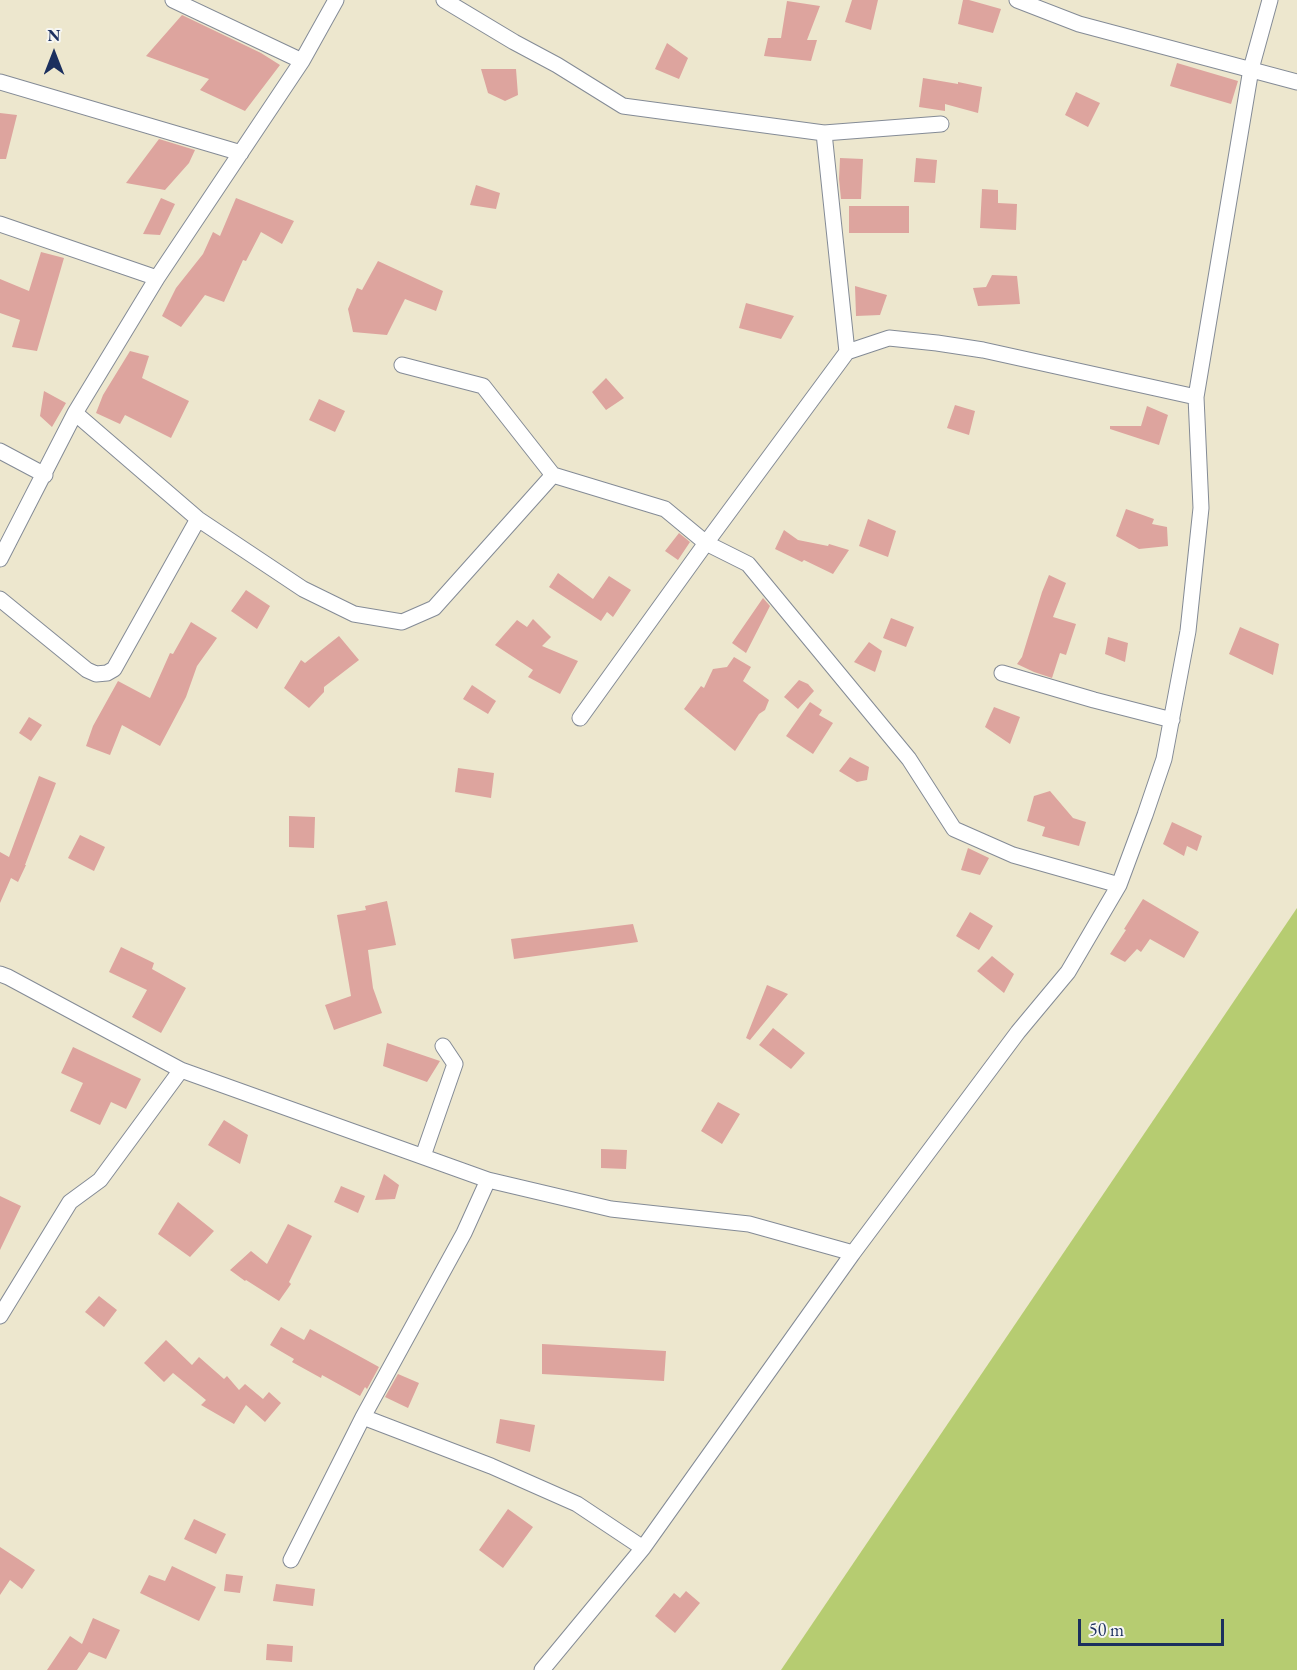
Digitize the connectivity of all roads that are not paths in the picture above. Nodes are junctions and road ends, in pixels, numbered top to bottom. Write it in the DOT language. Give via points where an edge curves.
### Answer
graph roads {
  1 [pos="173,0"];
  2 [pos="336,0"];
  3 [pos="444,0"];
  4 [pos="1017,0"];
  5 [pos="1270,0"];
  6 [pos="302,61"];
  7 [pos="1251,69"];
  8 [pos="0,82"];
  9 [pos="1297,82"];
  10 [pos="941,124"];
  11 [pos="824,133"];
  12 [pos="241,153"];
  13 [pos="0,224"];
  14 [pos="157,278"];
  15 [pos="847,352"];
  16 [pos="402,365"];
  17 [pos="1196,397"];
  18 [pos="75,413"];
  19 [pos="0,451"];
  20 [pos="45,475"];
  21 [pos="553,475"];
  22 [pos="198,519"];
  23 [pos="705,543"];
  24 [pos="0,559"];
  25 [pos="0,599"];
  26 [pos="1002,674"];
  27 [pos="580,718"];
  28 [pos="1172,720"];
  29 [pos="1119,885"];
  30 [pos="0,974"];
  31 [pos="443,1046"];
  32 [pos="181,1070"];
  33 [pos="423,1156"];
  34 [pos="488,1180"];
  35 [pos="853,1253"];
  36 [pos="0,1316"];
  37 [pos="363,1417"];
  38 [pos="643,1548"];
  39 [pos="291,1560"];
  40 [pos="542,1670"];
  1 -- 6 [label="street"];
  2 -- 6 [label="street"];
  3 -- 11 [label="street" via="623,106"];
  4 -- 7 [label="street" via="1079,24"];
  5 -- 7 [label="street"];
  6 -- 12 [label="street"];
  7 -- 9 [label="street"];
  7 -- 17 [label="street"];
  8 -- 12 [label="street"];
  10 -- 11 [label="street"];
  11 -- 15 [label="street"];
  12 -- 14 [label="street"];
  13 -- 14 [label="street"];
  14 -- 18 [label="street"];
  15 -- 17 [label="street" via="889,338 937,343"];
  15 -- 23 [label="street"];
  16 -- 21 [label="street" via="483,386"];
  17 -- 28 [label="street" via="1201,508 1188,631"];
  18 -- 20 [label="street"];
  18 -- 22 [label="street"];
  19 -- 20 [label="street"];
  20 -- 24 [label="street"];
  21 -- 22 [label="street" via="434,608 402,622 354,614 303,589"];
  21 -- 23 [label="street" via="665,509"];
  22 -- 25 [label="street" via="114,669 107,673 87,670"];
  23 -- 27 [label="street"];
  23 -- 29 [label="street" via="748,564 909,759 954,829 1013,855"];
  26 -- 28 [label="street"];
  28 -- 29 [label="street" via="1164,759"];
  29 -- 35 [label="street" via="1068,972 1018,1032"];
  30 -- 32 [label="street"];
  31 -- 33 [label="street" via="455,1064"];
  32 -- 33 [label="street"];
  32 -- 36 [label="street" via="100,1180 70,1202"];
  33 -- 34 [label="street"];
  34 -- 35 [label="street" via="611,1209 749,1224"];
  34 -- 37 [label="street" via="464,1233"];
  35 -- 38 [label="street"];
  37 -- 38 [label="street" via="578,1504"];
  37 -- 39 [label="street"];
  38 -- 40 [label="street"];
}
